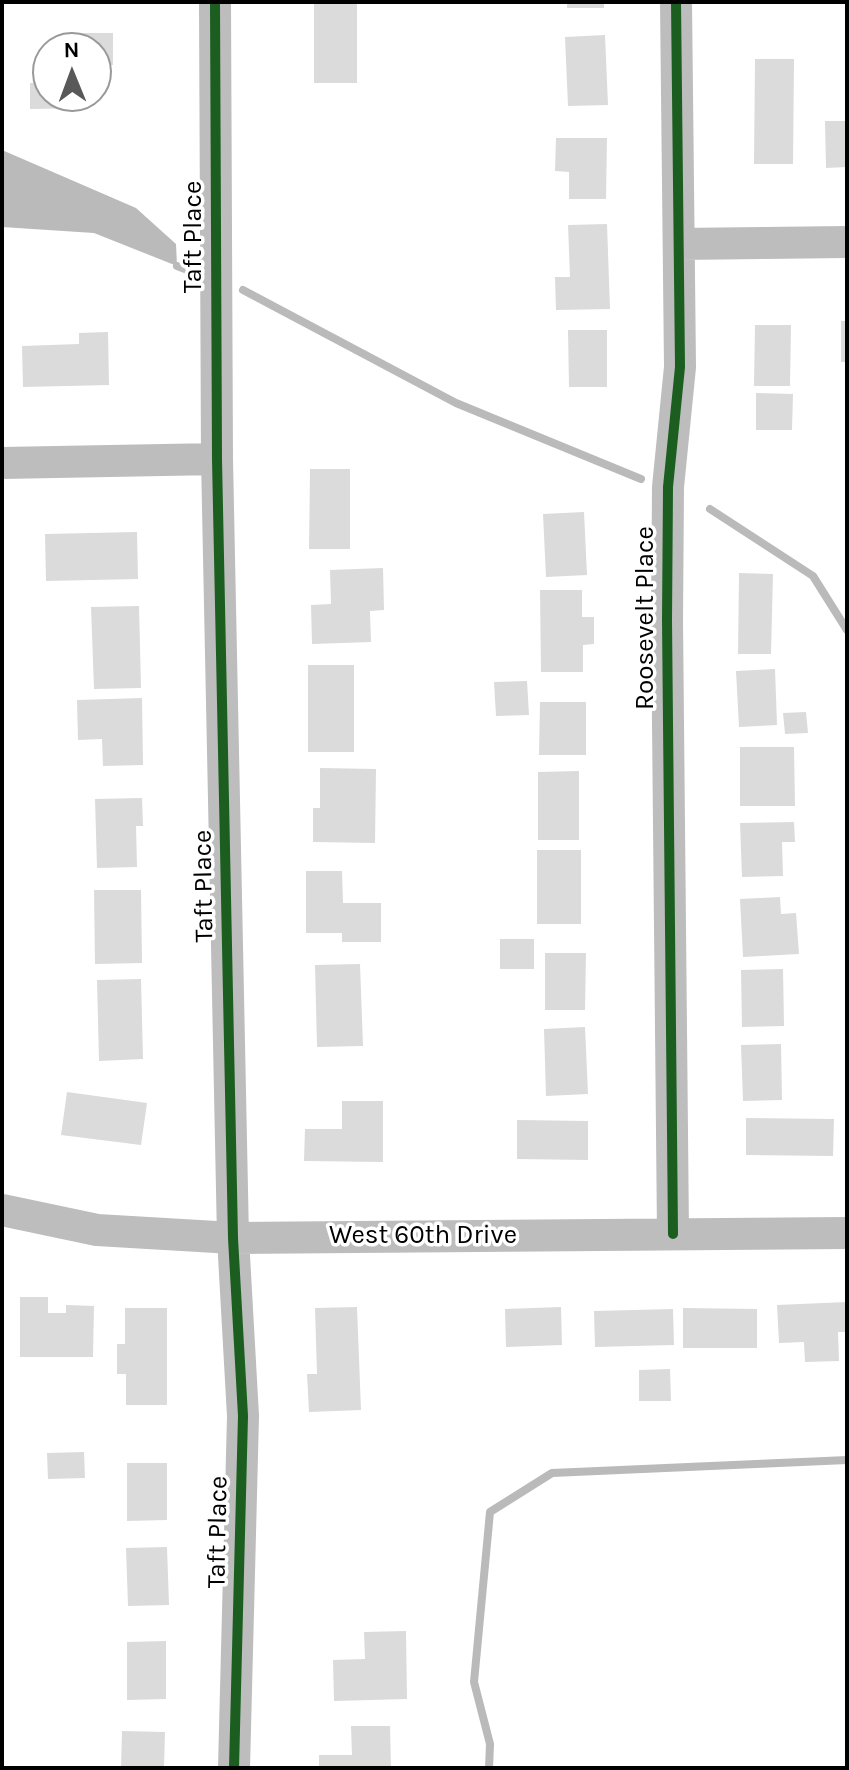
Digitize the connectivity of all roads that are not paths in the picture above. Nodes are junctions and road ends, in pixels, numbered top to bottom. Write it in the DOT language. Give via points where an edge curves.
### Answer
graph roads {
  1 [pos="215,2"];
  2 [pos="676,2"];
  3 [pos="847,242"];
  4 [pos="679,244"];
  5 [pos="217,459"];
  6 [pos="2,463"];
  7 [pos="2,1210"];
  8 [pos="847,1233"];
  9 [pos="673,1234"];
  10 [pos="233,1238"];
  11 [pos="234,1768"];
  1 -- 5 [label="street, Taft Place"];
  2 -- 4 [label="street, Roosevelt Place"];
  3 -- 4 [label="street"];
  4 -- 9 [label="street, Roosevelt Place" via="680,367 668,487 667,620"];
  5 -- 6 [label="street"];
  5 -- 10 [label="street, Taft Place"];
  7 -- 10 [label="street, West 60th Drive" via="97,1230"];
  8 -- 9 [label="street, West 60th Drive"];
  9 -- 10 [label="street, West 60th Drive"];
  10 -- 11 [label="street, Taft Place" via="243,1416"];
}
